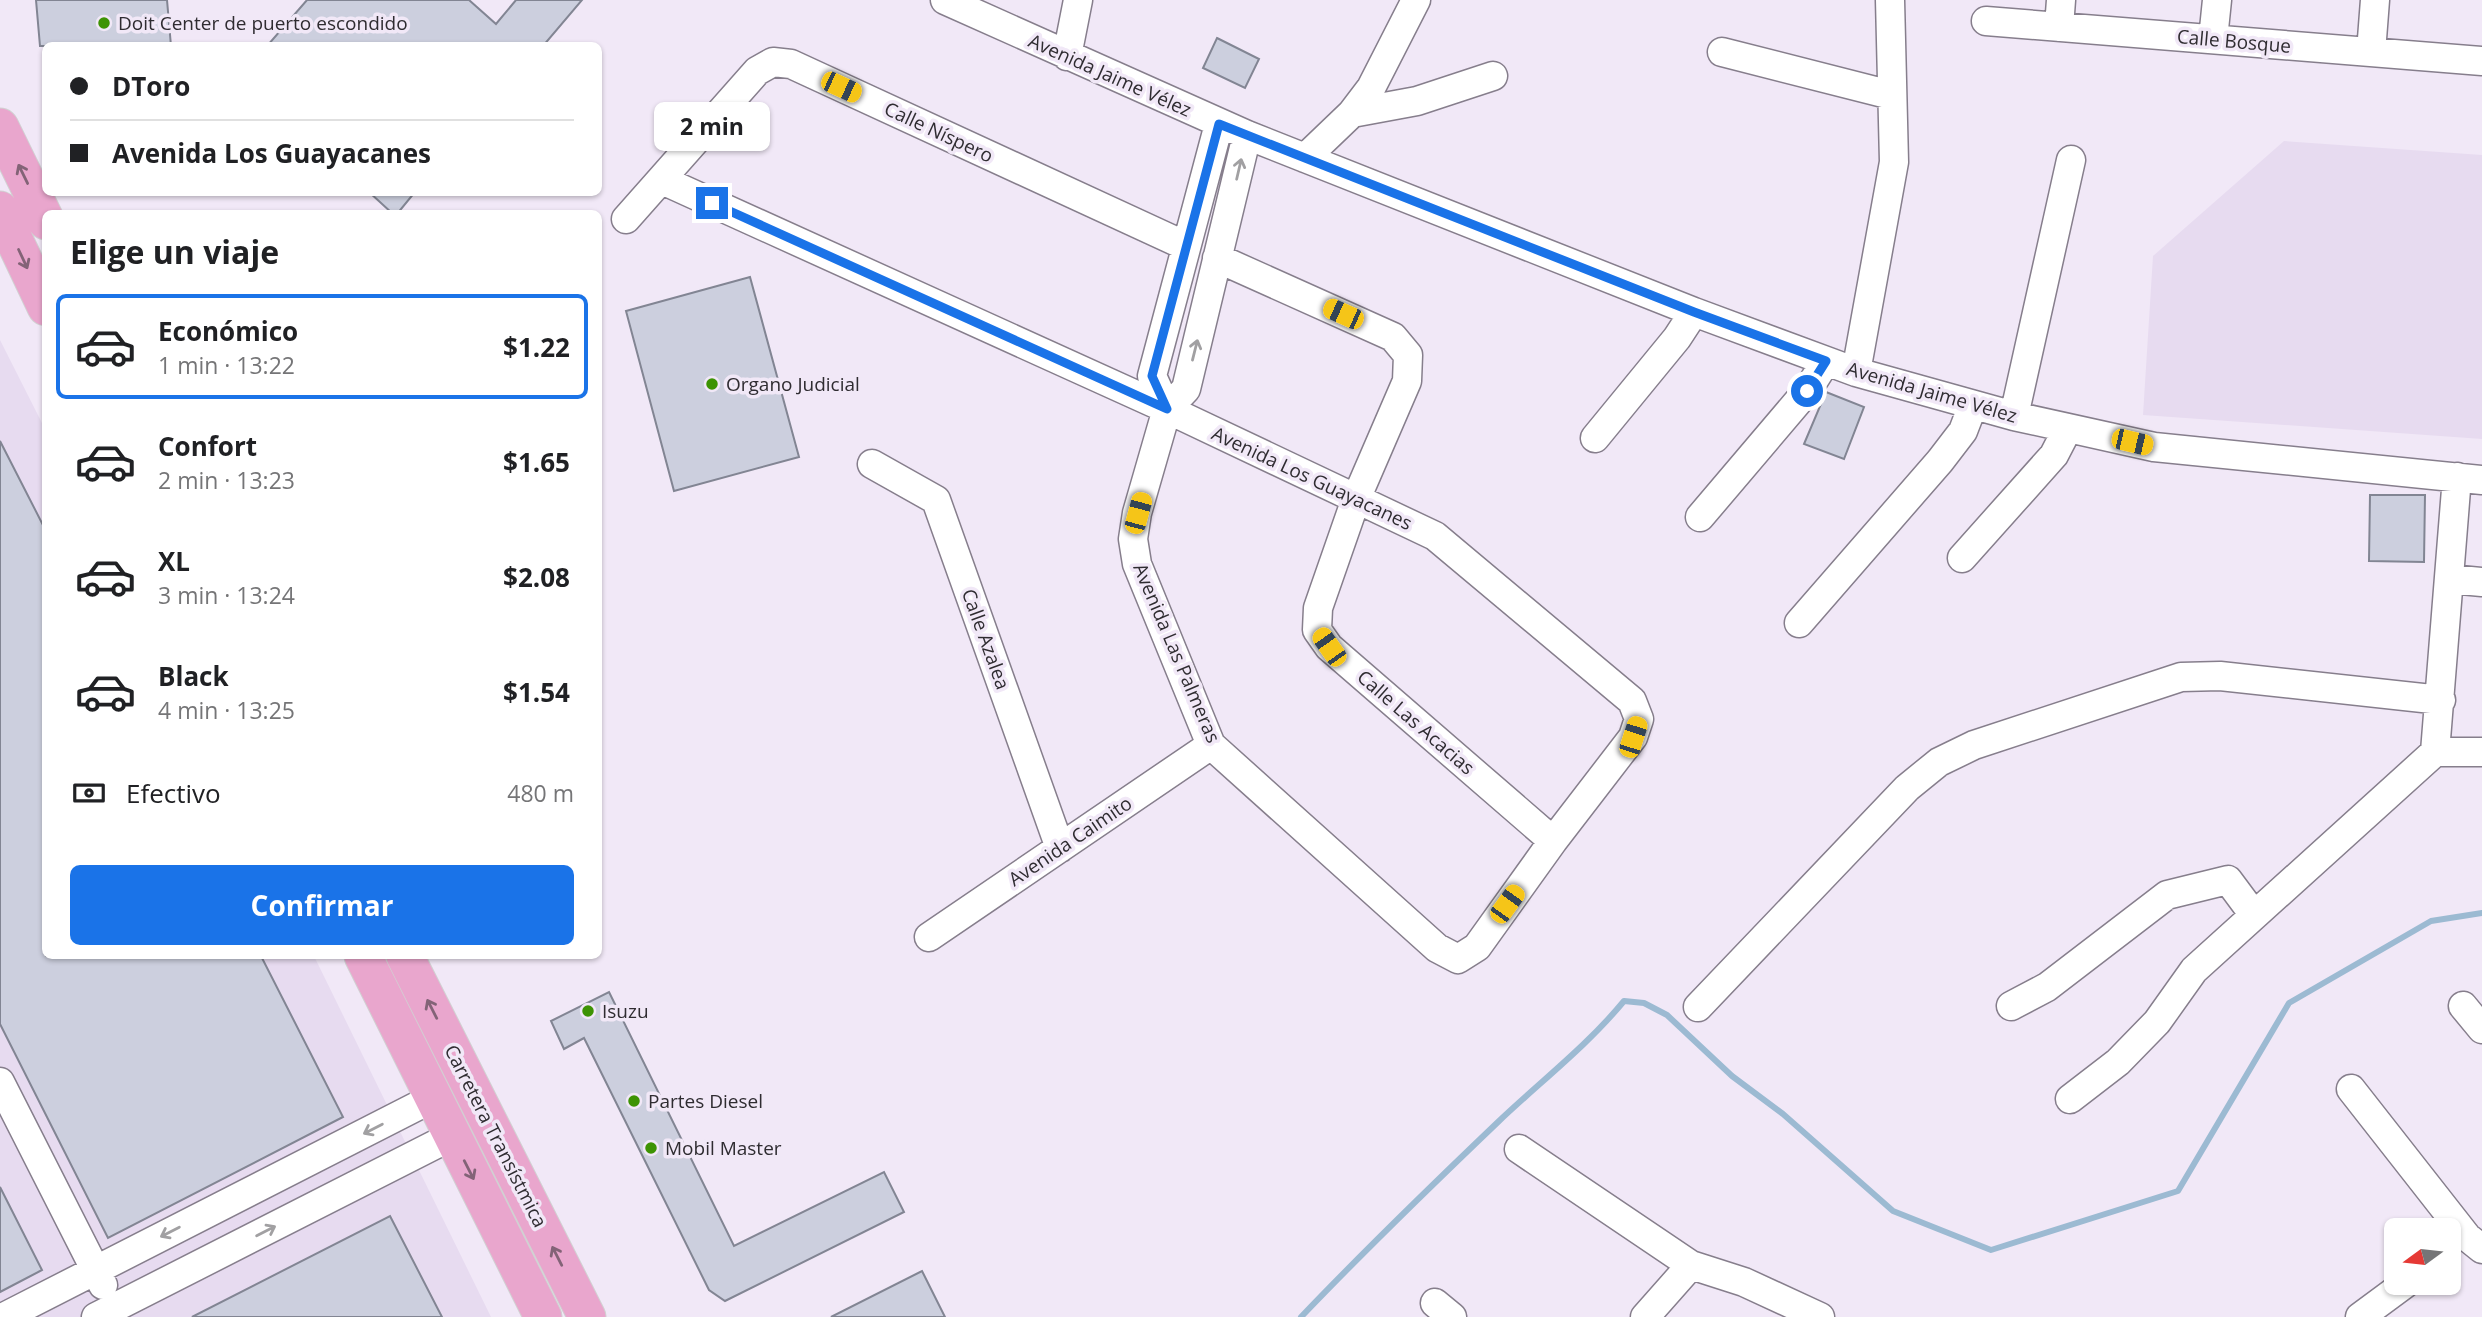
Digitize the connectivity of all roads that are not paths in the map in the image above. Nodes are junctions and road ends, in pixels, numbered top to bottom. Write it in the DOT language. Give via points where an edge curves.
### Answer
graph roads {
  1 [pos="946,0"];
  2 [pos="1079,0"];
  3 [pos="1416,0"];
  4 [pos="1890,0"];
  5 [pos="2217,0"];
  6 [pos="2375,0"];
  7 [pos="2060,13"];
  8 [pos="1986,20"];
  9 [pos="2213,39"];
  10 [pos="1722,52"];
  11 [pos="2371,52"];
  12 [pos="1067,56"];
  13 [pos="2482,61"];
  14 [pos="1493,76"];
  15 [pos="1891,95"];
  16 [pos="1352,113"];
  17 [pos="1219,124"];
  18 [pos="0,127"];
  19 [pos="1247,135"];
  20 [pos="1306,158"];
  21 [pos="2071,160"];
  22 [pos="662,180"];
  23 [pos="0,210"];
  24 [pos="42,213"];
  25 [pos="626,219"];
  26 [pos="1186,246"];
  27 [pos="1217,258"];
  28 [pos="42,299"];
  29 [pos="1694,312"];
  30 [pos="1826,361"];
  31 [pos="1856,372"];
  32 [pos="1973,404"];
  33 [pos="1167,409"];
  34 [pos="2014,416"];
  35 [pos="2068,428"];
  36 [pos="1595,438"];
  37 [pos="872,464"];
  38 [pos="2470,479"];
  39 [pos="1356,499"];
  40 [pos="1700,517"];
  41 [pos="1962,558"];
  42 [pos="2450,579"];
  43 [pos="2482,582"];
  44 [pos="1799,623"];
  45 [pos="2441,700"];
  46 [pos="1211,745"];
  47 [pos="2435,752"];
  48 [pos="2482,752"];
  49 [pos="1553,841"];
  50 [pos="1060,848"];
  51 [pos="2254,915"];
  52 [pos="929,937"];
  53 [pos="364,959"];
  54 [pos="407,959"];
  55 [pos="1458,959"];
  56 [pos="2011,1006"];
  57 [pos="2463,1006"];
  58 [pos="1698,1007"];
  59 [pos="2482,1029"];
  60 [pos="0,1082"];
  61 [pos="2351,1089"];
  62 [pos="433,1098"];
  63 [pos="2070,1099"];
  64 [pos="452,1136"];
  65 [pos="1519,1149"];
  66 [pos="2470,1241"];
  67 [pos="1691,1265"];
  68 [pos="96,1270"];
  69 [pos="2390,1295"];
  70 [pos="110,1314"];
  71 [pos="1816,1316"];
  72 [pos="4,1317"];
  73 [pos="543,1317"];
  74 [pos="587,1317"];
  75 [pos="1645,1317"];
  76 [pos="2360,1317"];
  1 -- 12 [label="street, Avenida Jaime Vélez"];
  2 -- 12 [label="street"];
  3 -- 16 [label="street" via="1371,88"];
  4 -- 15 [label="street"];
  5 -- 9 [label="street"];
  6 -- 11 [label="street"];
  7 -- 8 [label="street, Calle Bosque"];
  7 -- 9 [label="street, Calle Bosque"];
  9 -- 11 [label="street, Calle Bosque"];
  10 -- 15 [label="street"];
  11 -- 13 [label="street, Calle Bosque"];
  12 -- 17 [label="street, Avenida Jaime Vélez"];
  14 -- 16 [label="street" via="1418,101"];
  15 -- 31 [label="street" via="1894,162"];
  16 -- 20 [label="street"];
  17 -- 19 [label="street, Avenida Jaime Vélez"];
  17 -- 26 [label="street"];
  24 -- 18 [label="main road, one-way"];
  19 -- 20 [label="street, Avenida Jaime Vélez"];
  27 -- 19 [label="street, Avenida Las Palmeras, one-way"];
  20 -- 29 [label="street, Avenida Jaime Vélez"];
  21 -- 34 [label="street"];
  22 -- 25 [label="street, Calle Níspero"];
  22 -- 26 [label="street, Calle Níspero" via="757,71 773,62 791,64"];
  22 -- 33 [label="street, Avenida Los Guayacanes"];
  23 -- 28 [label="main road, one-way"];
  26 -- 33 [label="street" via="1152,376"];
  33 -- 27 [label="street, Avenida Las Palmeras, one-way" via="1186,388"];
  27 -- 39 [label="street, Calle Las Acacias" via="1393,337 1408,355 1407,382"];
  29 -- 30 [label="street, Avenida Jaime Vélez"];
  29 -- 36 [label="street"];
  30 -- 31 [label="street, Avenida Jaime Vélez"];
  30 -- 40 [label="street" via="1807,391"];
  31 -- 32 [label="street, Avenida Jaime Vélez"];
  32 -- 34 [label="street, Avenida Jaime Vélez"];
  32 -- 44 [label="street" via="1963,431 1940,461"];
  33 -- 39 [label="street, Avenida Los Guayacanes"];
  33 -- 46 [label="street, Avenida Las Palmeras" via="1133,539 1137,564"];
  34 -- 35 [label="street, Avenida Jaime Vélez"];
  35 -- 38 [label="street, Avenida Jaime Vélez" via="2154,447"];
  35 -- 41 [label="street" via="2054,454"];
  37 -- 50 [label="street, Calle Azalea" via="936,499"];
  38 -- 42 [label="street"];
  39 -- 49 [label="street, Calle Las Acacias" via="1318,608 1317,630 1329,647"];
  39 -- 49 [label="street, Avenida Los Guayacanes" via="1435,536 1632,701 1639,719 1633,737"];
  42 -- 43 [label="street"];
  42 -- 45 [label="street"];
  45 -- 47 [label="street"];
  45 -- 58 [label="street" via="2220,676 2181,677 1974,745 1939,762 1907,788"];
  46 -- 50 [label="street, Avenida Caimito"];
  46 -- 55 [label="street, Avenida Las Palmeras" via="1437,948"];
  47 -- 48 [label="street"];
  47 -- 51 [label="street"];
  49 -- 55 [label="street, Avenida Los Guayacanes" via="1477,947"];
  50 -- 52 [label="street, Avenida Caimito"];
  51 -- 56 [label="street" via="2228,880 2167,895 2047,987"];
  51 -- 63 [label="street" via="2194,970 2157,1022 2118,1062"];
  53 -- 62 [label="main road, Carretera Transístmica"];
  74 -- 54 [label="main road, Carretera Transístmica, one-way"];
  57 -- 59 [label="street"];
  60 -- 68 [label="street"];
  61 -- 66 [label="street"];
  62 -- 64 [label="main road, Carretera Transístmica"];
  62 -- 68 [label="street, one-way"];
  70 -- 64 [label="street, one-way"];
  64 -- 73 [label="main road, Carretera Transístmica, one-way"];
  65 -- 67 [label="street"];
  67 -- 71 [label="street" via="1744,1282"];
  67 -- 75 [label="street"];
  68 -- 70 [label="street"];
  68 -- 72 [label="street"];
  69 -- 76 [label="street"];
}
